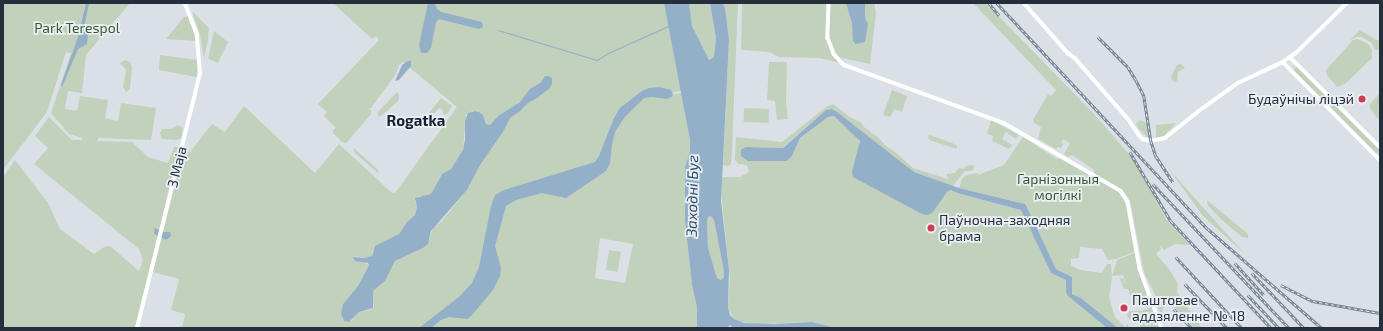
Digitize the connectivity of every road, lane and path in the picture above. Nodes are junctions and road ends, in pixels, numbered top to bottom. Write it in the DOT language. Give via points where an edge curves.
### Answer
graph roads {
  1 [pos="829,3"];
  2 [pos="1024,3"];
  3 [pos="1347,3"];
  4 [pos="186,4"];
  5 [pos="1290,57"];
  6 [pos="1283,62"];
  7 [pos="1380,147"];
  8 [pos="1380,160"];
  9 [pos="137,328"];
  10 [pos="1162,328"];
  1 -- 10 [label="main road" via="828,38 834,54 844,65 1004,123 1121,191 1128,202 1140,269"];
  2 -- 6 [label="main road" via="1130,120 1139,135 1151,141 1165,138 1238,83"];
  3 -- 5 [label="main road"];
  4 -- 9 [label="main road, 3 Maja" via="198,35 200,73"];
  5 -- 6 [label="main road"];
  5 -- 7 [label="main road"];
  6 -- 8 [label="main road"];
}
